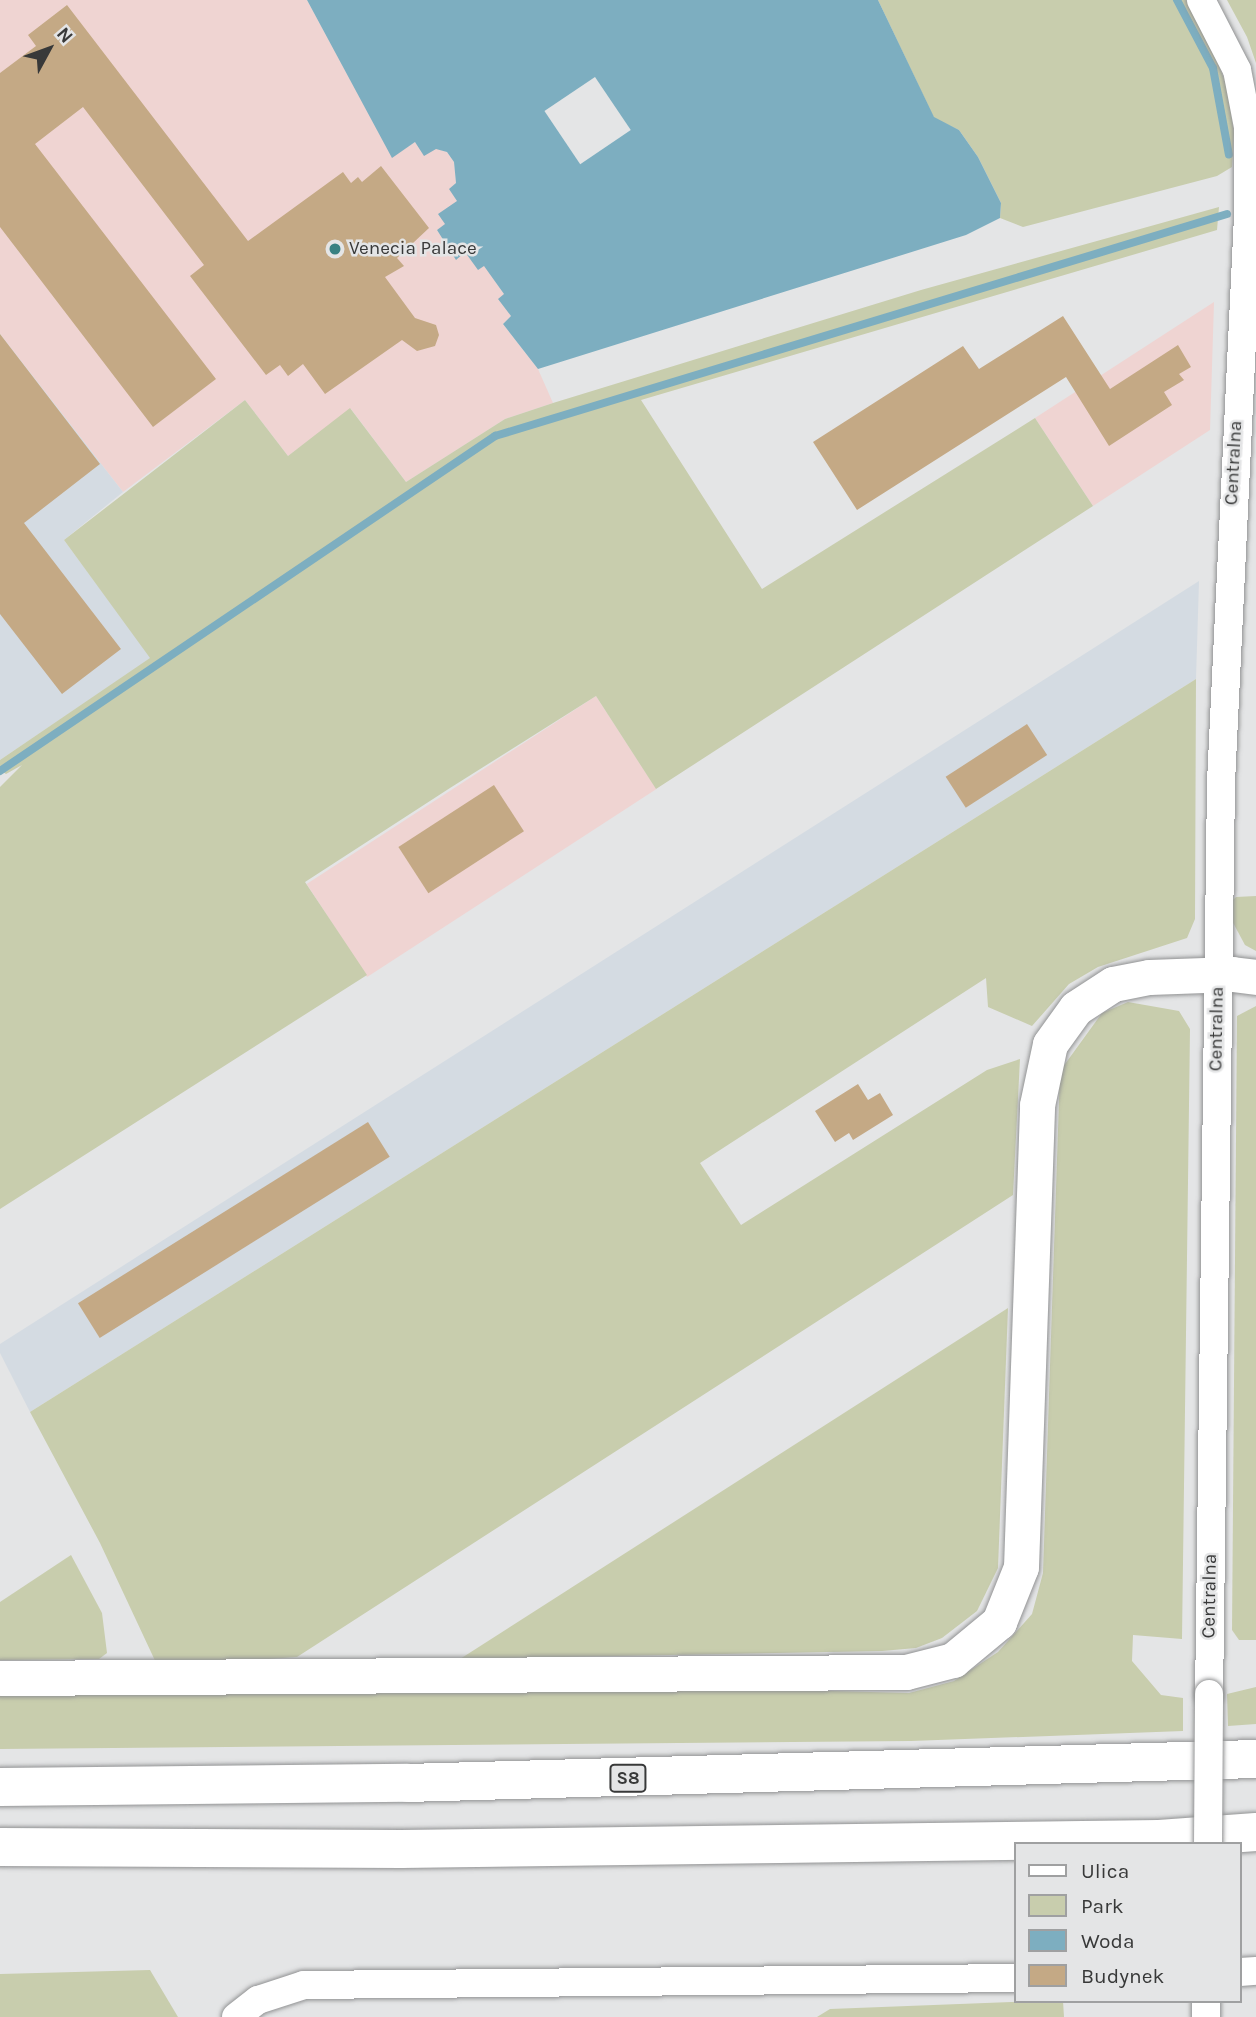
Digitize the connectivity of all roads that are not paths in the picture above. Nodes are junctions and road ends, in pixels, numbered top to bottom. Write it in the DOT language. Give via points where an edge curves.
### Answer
graph roads {
  1 [pos="1201,0"];
  2 [pos="1217,974"];
  3 [pos="1256,977"];
  4 [pos="0,1678"];
  5 [pos="1256,1759"];
  6 [pos="0,1787"];
  7 [pos="1256,1832"];
  8 [pos="1208,1842"];
  9 [pos="0,1847"];
  10 [pos="1014,1978"];
  11 [pos="236,2017"];
  1 -- 2 [label="street, Centralna" via="1226,43 1244,95 1248,216 1230,532"];
  2 -- 3 [label="street"];
  2 -- 4 [label="street" via="1149,977 1113,984 1066,1019 1043,1059 1037,1105 1021,1567 999,1622 953,1660 906,1672"];
  2 -- 8 [label="street, Centralna, bridge"];
  5 -- 6 [label="highway, S8" via="407,1783"];
  7 -- 9 [label="highway" via="1159,1839 401,1849"];
  10 -- 11 [label="street" via="304,1985 258,2000"];
}
